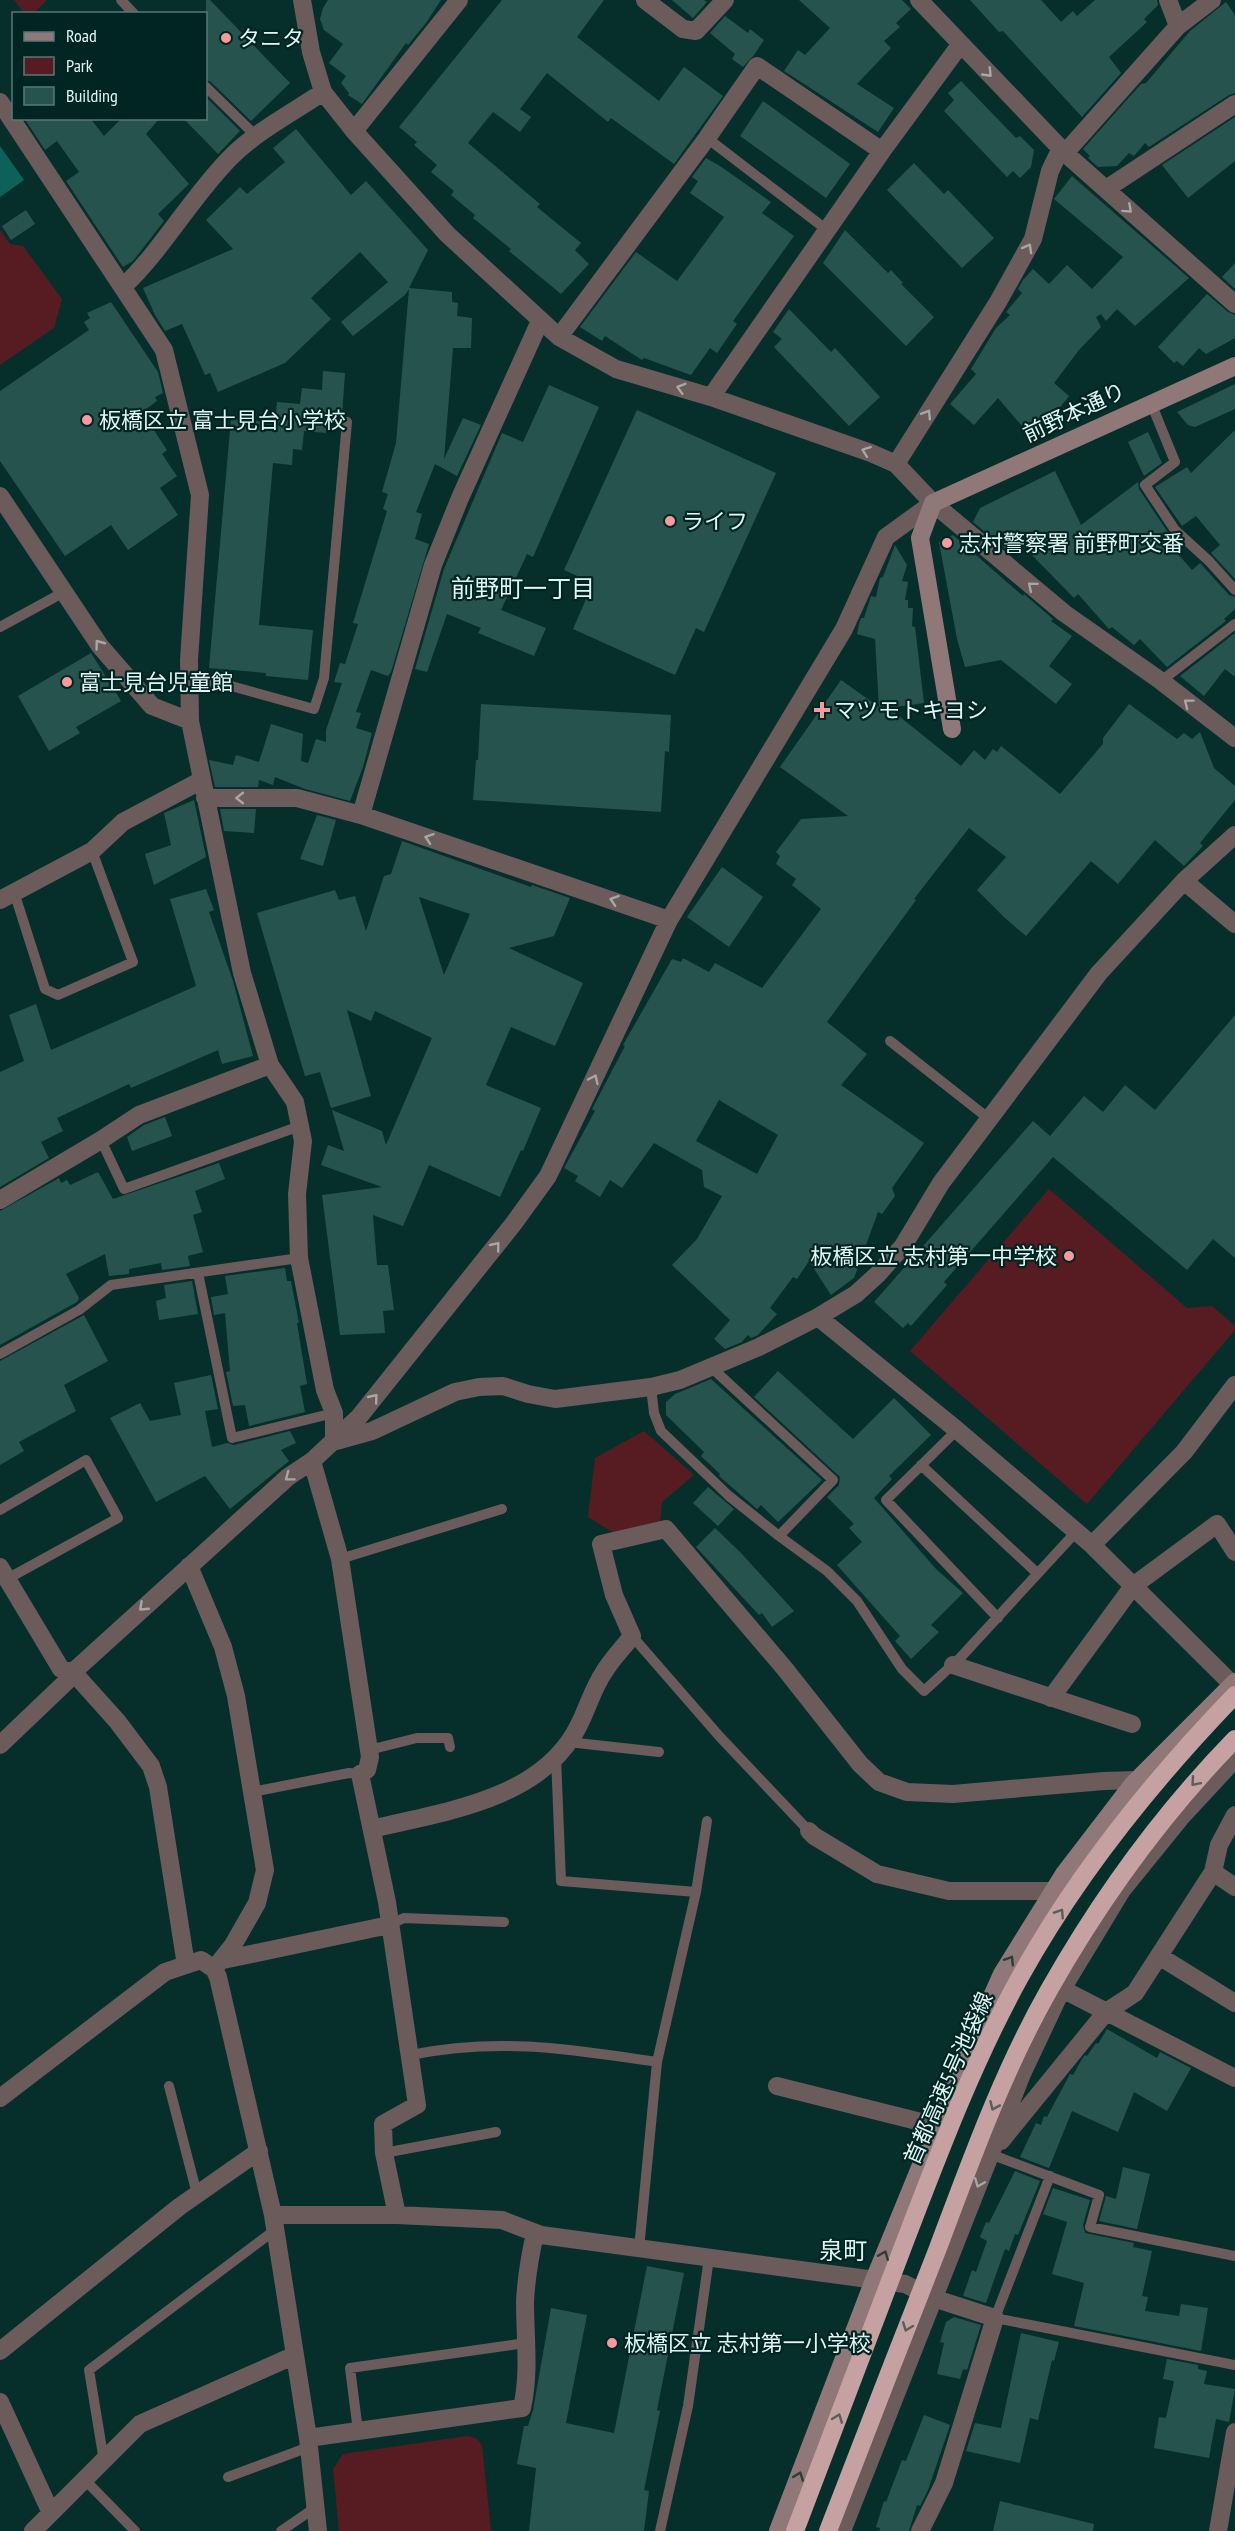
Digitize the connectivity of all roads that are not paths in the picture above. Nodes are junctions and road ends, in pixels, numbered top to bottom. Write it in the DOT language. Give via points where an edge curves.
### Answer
graph roads {
  1 [pos="121,0"];
  2 [pos="459,0"];
  3 [pos="645,0"];
  4 [pos="725,0"];
  5 [pos="919,0"];
  6 [pos="1167,0"];
  7 [pos="1212,0"];
  8 [pos="307,3"];
  9 [pos="132,12"];
  10 [pos="1178,26"];
  11 [pos="960,45"];
  12 [pos="207,88"];
  13 [pos="323,92"];
  14 [pos="0,102"];
  15 [pos="1235,104"];
  16 [pos="354,131"];
  17 [pos="257,137"];
  18 [pos="707,138"];
  19 [pos="882,151"];
  20 [pos="1063,151"];
  21 [pos="1106,189"];
  22 [pos="827,230"];
  23 [pos="123,287"];
  24 [pos="1235,304"];
  25 [pos="540,321"];
  26 [pos="559,337"];
  27 [pos="1235,366"];
  28 [pos="711,397"];
  29 [pos="1151,403"];
  30 [pos="346,422"];
  31 [pos="896,464"];
  32 [pos="0,496"];
  33 [pos="933,503"];
  34 [pos="1235,590"];
  35 [pos="64,592"];
  36 [pos="1235,624"];
  37 [pos="0,627"];
  38 [pos="1161,681"];
  39 [pos="189,683"];
  40 [pos="189,721"];
  41 [pos="952,729"];
  42 [pos="1235,738"];
  43 [pos="203,789"];
  44 [pos="361,815"];
  45 [pos="1235,835"];
  46 [pos="92,851"];
  47 [pos="1184,881"];
  48 [pos="7,896"];
  49 [pos="669,920"];
  50 [pos="1235,924"];
  51 [pos="890,1041"];
  52 [pos="270,1065"];
  53 [pos="988,1118"];
  54 [pos="300,1126"];
  55 [pos="101,1140"];
  56 [pos="0,1200"];
  57 [pos="299,1258"];
  58 [pos="198,1273"];
  59 [pos="818,1317"];
  60 [pos="0,1354"];
  61 [pos="712,1368"];
  62 [pos="1235,1385"];
  63 [pos="651,1387"];
  64 [pos="334,1413"];
  65 [pos="957,1430"];
  66 [pos="334,1441"];
  67 [pos="312,1461"];
  68 [pos="921,1465"];
  69 [pos="502,1509"];
  70 [pos="0,1510"];
  71 [pos="1076,1532"];
  72 [pos="779,1536"];
  73 [pos="1092,1545"];
  74 [pos="1235,1552"];
  75 [pos="340,1559"];
  76 [pos="189,1566"];
  77 [pos="4,1573"];
  78 [pos="1037,1573"];
  79 [pos="1133,1586"];
  80 [pos="998,1618"];
  81 [pos="632,1636"];
  82 [pos="952,1665"];
  83 [pos="73,1672"];
  84 [pos="1234,1687"];
  85 [pos="1051,1698"];
  86 [pos="1132,1724"];
  87 [pos="1235,1739"];
  88 [pos="568,1742"];
  89 [pos="0,1745"];
  90 [pos="450,1747"];
  91 [pos="369,1750"];
  92 [pos="659,1752"];
  93 [pos="556,1758"];
  94 [pos="1234,1760"];
  95 [pos="360,1774"];
  96 [pos="1137,1780"];
  97 [pos="252,1792"];
  98 [pos="1235,1815"];
  99 [pos="707,1821"];
  100 [pos="372,1829"];
  101 [pos="809,1831"];
  102 [pos="1213,1872"];
  103 [pos="1235,1887"];
  104 [pos="1054,1891"];
  105 [pos="696,1892"];
  106 [pos="504,1922"];
  107 [pos="389,1925"];
  108 [pos="1159,1956"];
  109 [pos="186,1965"];
  110 [pos="218,1965"];
  111 [pos="1062,1989"];
  112 [pos="1235,2003"];
  113 [pos="1106,2012"];
  114 [pos="410,2055"];
  115 [pos="657,2062"];
  116 [pos="1235,2078"];
  117 [pos="169,2086"];
  118 [pos="777,2086"];
  119 [pos="0,2098"];
  120 [pos="937,2126"];
  121 [pos="495,2132"];
  122 [pos="259,2151"];
  123 [pos="384,2153"];
  124 [pos="990,2154"];
  125 [pos="1050,2176"];
  126 [pos="197,2194"];
  127 [pos="397,2215"];
  128 [pos="274,2223"];
  129 [pos="535,2233"];
  130 [pos="639,2249"];
  131 [pos="1235,2256"];
  132 [pos="709,2258"];
  133 [pos="874,2280"];
  134 [pos="933,2298"];
  135 [pos="995,2318"];
  136 [pos="526,2343"];
  137 [pos="0,2351"];
  138 [pos="293,2356"];
  139 [pos="1235,2365"];
  140 [pos="0,2402"];
  141 [pos="358,2431"];
  142 [pos="1234,2441"];
  143 [pos="308,2443"];
  144 [pos="104,2461"];
  145 [pos="228,2477"];
  146 [pos="84,2480"];
  147 [pos="316,2507"];
  148 [pos="51,2513"];
  149 [pos="33,2531"];
  150 [pos="135,2531"];
  151 [pos="281,2531"];
  152 [pos="318,2531"];
  153 [pos="660,2531"];
  154 [pos="778,2531"];
  155 [pos="795,2531"];
  156 [pos="828,2531"];
  157 [pos="843,2531"];
  158 [pos="920,2531"];
  159 [pos="1218,2531"];
  1 -- 9 [label="lane"];
  2 -- 16 [label="street"];
  3 -- 4 [label="street" via="683,29 696,31"];
  5 -- 11 [label="street"];
  6 -- 10 [label="street"];
  7 -- 10 [label="street"];
  8 -- 13 [label="street" via="311,52"];
  10 -- 20 [label="street"];
  11 -- 19 [label="street"];
  11 -- 20 [label="street, one-way"];
  12 -- 17 [label="lane"];
  13 -- 16 [label="street"];
  13 -- 17 [label="street"];
  14 -- 23 [label="street"];
  15 -- 21 [label="street"];
  16 -- 25 [label="street" via="447,234"];
  17 -- 23 [label="street" via="216,174"];
  18 -- 19 [label="street" via="757,66"];
  18 -- 22 [label="lane"];
  18 -- 26 [label="street"];
  19 -- 22 [label="street"];
  20 -- 21 [label="street"];
  31 -- 20 [label="street, one-way" via="1033,239 1050,171"];
  21 -- 24 [label="street, one-way"];
  22 -- 28 [label="street"];
  23 -- 39 [label="street" via="164,350 200,495"];
  25 -- 26 [label="street"];
  25 -- 44 [label="street" via="433,565"];
  28 -- 26 [label="street, one-way" via="616,369"];
  27 -- 29 [label="street, 前野本通り"];
  31 -- 28 [label="street, one-way"];
  29 -- 33 [label="street, 前野本通り"];
  29 -- 34 [label="lane" via="1175,462 1145,485 1175,530"];
  30 -- 39 [label="lane" via="324,678 314,709 224,684"];
  31 -- 33 [label="street"];
  32 -- 35 [label="street"];
  38 -- 33 [label="street, one-way" via="1064,613"];
  33 -- 41 [label="street" via="920,538"];
  33 -- 49 [label="street" via="886,537 844,629"];
  35 -- 37 [label="lane"];
  40 -- 35 [label="street, one-way" via="152,706 100,646"];
  36 -- 38 [label="lane"];
  42 -- 38 [label="street, one-way"];
  39 -- 40 [label="street"];
  40 -- 43 [label="street"];
  44 -- 43 [label="street, one-way" via="297,798"];
  43 -- 46 [label="street" via="123,822"];
  43 -- 52 [label="street" via="242,973"];
  49 -- 44 [label="street, one-way"];
  45 -- 47 [label="street"];
  46 -- 48 [label="street"];
  46 -- 48 [label="lane" via="133,962 58,995 45,989"];
  47 -- 50 [label="street"];
  47 -- 53 [label="street" via="1099,973"];
  66 -- 49 [label="street, one-way" via="359,1417 548,1176"];
  51 -- 53 [label="lane"];
  52 -- 54 [label="street" via="294,1102"];
  52 -- 55 [label="street" via="139,1115"];
  53 -- 59 [label="street" via="941,1183 903,1246 856,1294"];
  54 -- 55 [label="lane" via="124,1189"];
  54 -- 57 [label="street" via="303,1141 297,1194"];
  55 -- 56 [label="street"];
  57 -- 58 [label="lane"];
  57 -- 64 [label="street" via="325,1390"];
  58 -- 60 [label="lane" via="111,1285 79,1310"];
  58 -- 64 [label="lane" via="232,1438"];
  59 -- 61 [label="street"];
  59 -- 65 [label="street"];
  61 -- 63 [label="street"];
  61 -- 72 [label="lane" via="833,1480"];
  62 -- 73 [label="street" via="1184,1452"];
  63 -- 66 [label="street" via="555,1399 503,1386 479,1387 455,1392 372,1431"];
  63 -- 72 [label="lane" via="661,1431 729,1496"];
  64 -- 66 [label="street"];
  65 -- 68 [label="lane"];
  65 -- 71 [label="street"];
  66 -- 67 [label="street"];
  67 -- 75 [label="street"];
  67 -- 76 [label="street, one-way" via="288,1477"];
  68 -- 78 [label="lane"];
  68 -- 80 [label="lane" via="886,1500"];
  69 -- 75 [label="lane"];
  70 -- 77 [label="lane" via="86,1460 118,1518"];
  71 -- 73 [label="street"];
  71 -- 78 [label="lane"];
  72 -- 82 [label="lane" via="827,1570 857,1600 902,1669 924,1691"];
  73 -- 79 [label="street"];
  74 -- 79 [label="street" via="1217,1524"];
  75 -- 91 [label="street"];
  76 -- 83 [label="street, one-way"];
  76 -- 97 [label="street" via="223,1647 236,1696"];
  77 -- 83 [label="street" via="61,1669"];
  78 -- 80 [label="lane"];
  79 -- 84 [label="street"];
  79 -- 85 [label="street"];
  80 -- 82 [label="lane"];
  81 -- 88 [label="street" via="603,1673"];
  81 -- 96 [label="street" via="614,1595 601,1544 666,1529 879,1782 906,1792 953,1794"];
  81 -- 101 [label="lane"];
  82 -- 85 [label="street"];
  83 -- 89 [label="street"];
  83 -- 109 [label="street" via="151,1766 158,1787"];
  84 -- 96 [label="street"];
  155 -- 84 [label="highway, 首都高速5号池袋線, one-way, bridge" via="985,2043 1060,1912 1104,1846"];
  85 -- 86 [label="street"];
  87 -- 156 [label="highway, one-way, bridge" via="1165,1816 1127,1867 1049,1991 978,2143"];
  88 -- 92 [label="lane"];
  88 -- 93 [label="street"];
  90 -- 91 [label="lane" via="448,1738 417,1738"];
  91 -- 95 [label="street" via="367,1770"];
  93 -- 100 [label="street" via="515,1788 496,1796"];
  93 -- 105 [label="lane" via="561,1881"];
  94 -- 111 [label="street" via="1122,1890"];
  95 -- 97 [label="lane"];
  95 -- 100 [label="street"];
  96 -- 104 [label="street"];
  97 -- 110 [label="street" via="265,1870 257,1903"];
  98 -- 102 [label="street" via="1219,1845"];
  99 -- 105 [label="lane"];
  100 -- 107 [label="street"];
  101 -- 104 [label="street" via="877,1874 949,1891"];
  102 -- 103 [label="street"];
  102 -- 108 [label="street"];
  120 -- 104 [label="street, one-way" via="1002,1974"];
  105 -- 115 [label="lane"];
  106 -- 107 [label="lane" via="404,1918"];
  107 -- 110 [label="street"];
  107 -- 114 [label="street"];
  108 -- 112 [label="street"];
  108 -- 113 [label="street" via="1135,1993"];
  109 -- 110 [label="street" via="201,1960"];
  109 -- 119 [label="street" via="165,1972"];
  110 -- 122 [label="street"];
  111 -- 113 [label="street"];
  111 -- 124 [label="street"];
  113 -- 116 [label="street"];
  113 -- 124 [label="street"];
  114 -- 115 [label="lane" via="443,2048 518,2045 552,2046"];
  114 -- 123 [label="street" via="417,2105 382,2124"];
  115 -- 130 [label="lane"];
  117 -- 126 [label="lane"];
  118 -- 120 [label="street"];
  133 -- 120 [label="street, one-way"];
  121 -- 123 [label="lane"];
  122 -- 126 [label="street"];
  122 -- 128 [label="street"];
  123 -- 127 [label="street"];
  124 -- 125 [label="lane"];
  124 -- 134 [label="street, one-way"];
  125 -- 131 [label="lane" via="1099,2195 1090,2227"];
  125 -- 135 [label="lane"];
  126 -- 137 [label="street"];
  127 -- 128 [label="street"];
  127 -- 129 [label="street" via="502,2220"];
  128 -- 138 [label="street"];
  128 -- 144 [label="lane" via="89,2370"];
  129 -- 130 [label="street"];
  129 -- 136 [label="street" via="528,2262"];
  130 -- 132 [label="street"];
  132 -- 133 [label="street"];
  132 -- 153 [label="lane" via="688,2406"];
  133 -- 134 [label="street" via="905,2284"];
  154 -- 133 [label="street, one-way"];
  134 -- 135 [label="street"];
  134 -- 157 [label="street"];
  135 -- 139 [label="lane"];
  135 -- 158 [label="street" via="944,2483"];
  136 -- 141 [label="street" via="527,2386 522,2408"];
  136 -- 141 [label="lane" via="350,2368"];
  138 -- 143 [label="street"];
  138 -- 144 [label="street" via="140,2424"];
  140 -- 148 [label="street"];
  141 -- 143 [label="street"];
  142 -- 159 [label="street"];
  143 -- 145 [label="lane"];
  143 -- 147 [label="street"];
  144 -- 146 [label="street"];
  146 -- 148 [label="street"];
  146 -- 150 [label="lane"];
  147 -- 151 [label="lane"];
  147 -- 152 [label="street"];
  148 -- 149 [label="street"];
}
